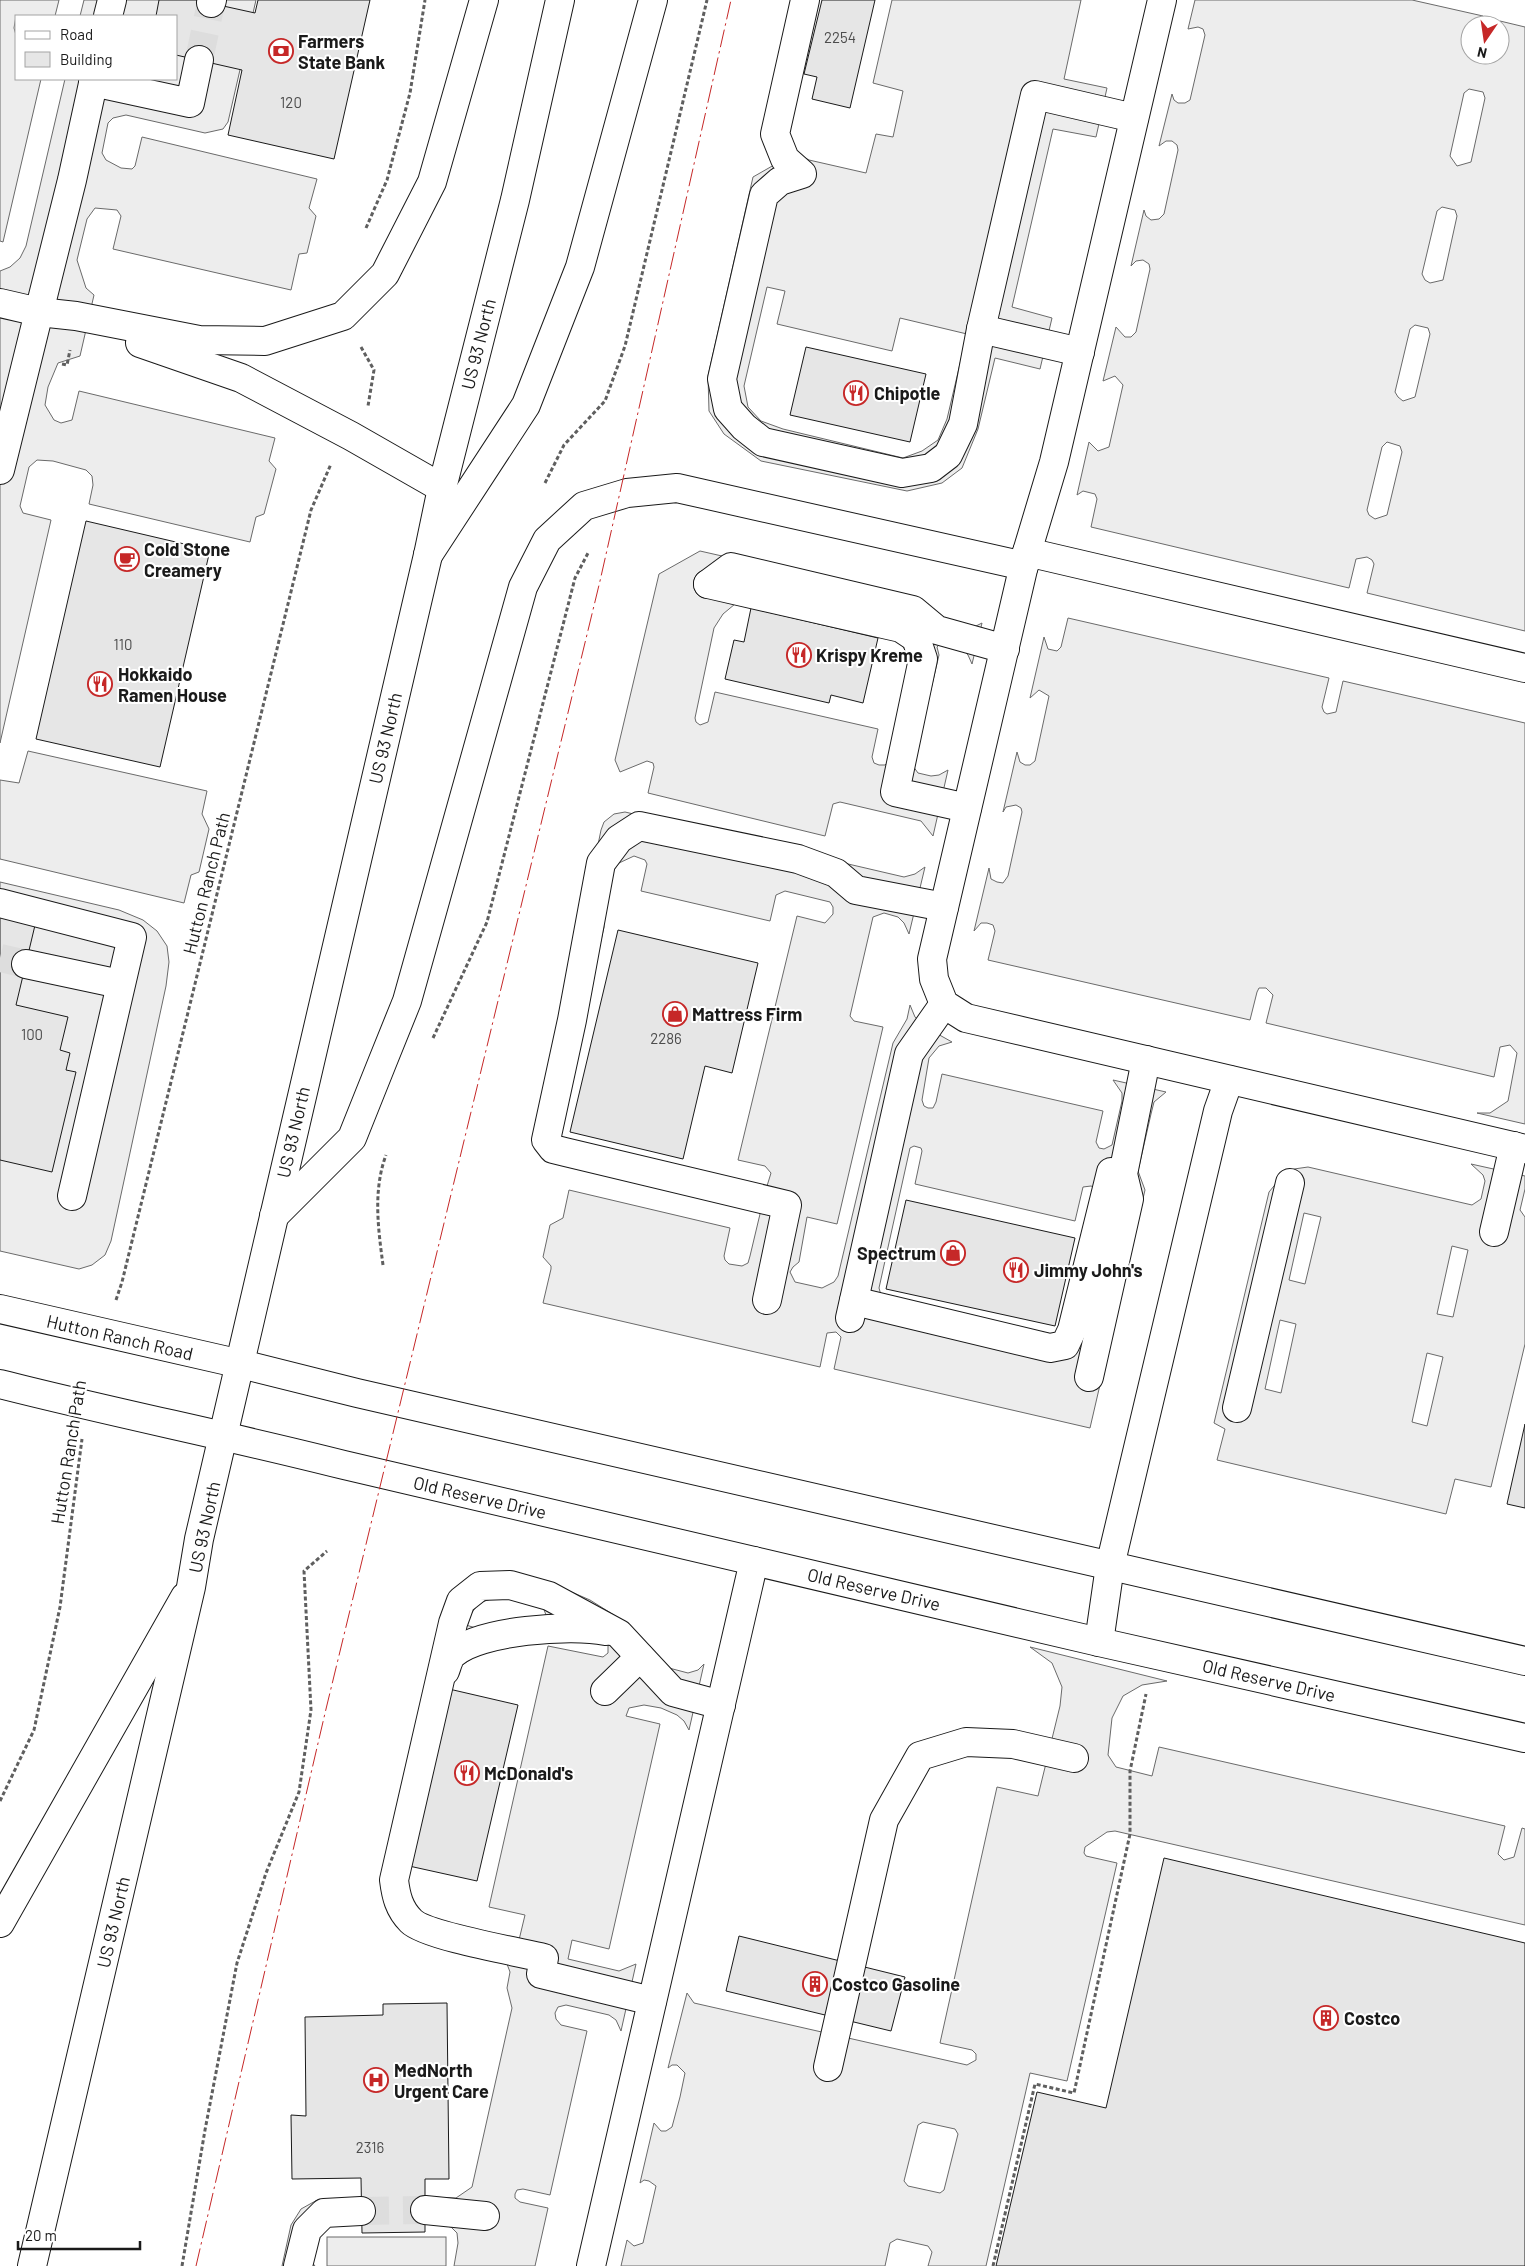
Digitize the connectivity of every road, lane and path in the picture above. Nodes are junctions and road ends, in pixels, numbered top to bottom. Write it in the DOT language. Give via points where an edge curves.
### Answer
graph roads {
  1 [pos="112,0"];
  2 [pos="425,0"];
  3 [pos="484,0"];
  4 [pos="560,0"];
  5 [pos="653,0"];
  6 [pos="707,0"];
  7 [pos="805,0"];
  8 [pos="1162,0"];
  9 [pos="108,15"];
  10 [pos="199,60"];
  11 [pos="94,80"];
  12 [pos="1134,118"];
  13 [pos="363,233"];
  14 [pos="0,303"];
  15 [pos="39,312"];
  16 [pos="344,316"];
  17 [pos="981,329"];
  18 [pos="1080,352"];
  19 [pos="351,436"];
  20 [pos="0,470"];
  21 [pos="545,483"];
  22 [pos="442,488"];
  23 [pos="585,546"];
  24 [pos="428,555"];
  25 [pos="1025,559"];
  26 [pos="1004,649"];
  27 [pos="1525,668"];
  28 [pos="967,808"];
  29 [pos="0,903"];
  30 [pos="944,907"];
  31 [pos="26,964"];
  32 [pos="120,984"];
  33 [pos="944,1004"];
  34 [pos="430,1044"];
  35 [pos="1146,1060"];
  36 [pos="1229,1080"];
  37 [pos="1522,1146"];
  38 [pos="388,1149"];
  39 [pos="1112,1172"];
  40 [pos="1290,1183"];
  41 [pos="72,1196"];
  42 [pos="274,1216"];
  43 [pos="1494,1232"];
  44 [pos="383,1265"];
  45 [pos="767,1300"];
  46 [pos="0,1309"];
  47 [pos="104,1334"];
  48 [pos="241,1364"];
  49 [pos="1089,1377"];
  50 [pos="0,1384"];
  51 [pos="86,1406"];
  52 [pos="1237,1408"];
  53 [pos="224,1435"];
  54 [pos="327,1552"];
  55 [pos="754,1561"];
  56 [pos="1110,1566"];
  57 [pos="191,1587"];
  58 [pos="619,1634"];
  59 [pos="1099,1642"];
  60 [pos="640,1657"];
  61 [pos="1525,1661"];
  62 [pos="439,1684"];
  63 [pos="605,1691"];
  64 [pos="1146,1694"];
  65 [pos="721,1705"];
  66 [pos="1525,1738"];
  67 [pos="1074,1758"];
  68 [pos="0,1801"];
  69 [pos="0,1923"];
  70 [pos="652,2001"];
  71 [pos="828,2067"];
  72 [pos="425,2210"];
  73 [pos="361,2211"];
  74 [pos="485,2216"];
  75 [pos="32,2266"];
  76 [pos="182,2266"];
  77 [pos="298,2266"];
  78 [pos="590,2266"];
  79 [pos="993,2266"];
  1 -- 9 [label="main road"];
  2 -- 13 [label="path" via="410,93 387,180"];
  3 -- 16 [label="main road" via="432,182 385,274"];
  4 -- 22 [label="main road, US 93 North" via="515,200"];
  5 -- 24 [label="main road" via="580,267 526,405"];
  6 -- 21 [label="path" via="625,346 605,401 564,445"];
  7 -- 17 [label="main road" via="775,134 785,159 802,174 780,182 764,194 722,379 728,409 763,442 902,473 931,468 948,455 963,424"];
  8 -- 12 [label="main road"];
  10 -- 11 [label="main road" via="190,103"];
  11 -- 15 [label="main road"];
  12 -- 17 [label="main road" via="1035,96"];
  12 -- 18 [label="main road"];
  14 -- 15 [label="main road"];
  15 -- 16 [label="main road" via="199,340 265,341"];
  15 -- 19 [label="main road" via="86,324 241,378"];
  15 -- 20 [label="main road"];
  16 -- 19 [label="path, Hutton Ranch Path" via="374,370 370,403"];
  17 -- 18 [label="main road"];
  18 -- 25 [label="main road" via="1054,462"];
  19 -- 22 [label="main road"];
  19 -- 47 [label="path, Hutton Ranch Path" via="326,470 311,510 122,1282"];
  22 -- 24 [label="main road, US 93 North"];
  23 -- 34 [label="path" via="588,552 575,578 487,922"];
  24 -- 42 [label="main road, US 93 North"];
  25 -- 26 [label="main road"];
  25 -- 27 [label="main road"];
  25 -- 42 [label="main road" via="676,488 627,493 584,506 547,540 523,587 407,1000 352,1138"];
  26 -- 28 [label="main road"];
  26 -- 28 [label="main road" via="937,630 913,610 731,567 708,584 901,628 916,638 923,659 895,792"];
  28 -- 30 [label="main road"];
  29 -- 32 [label="main road" via="132,937"];
  30 -- 33 [label="main road" via="932,959 934,980"];
  30 -- 45 [label="main road" via="856,890 836,873 798,859 639,826 619,839 601,863 546,1140 553,1149 787,1205"];
  31 -- 32 [label="main road"];
  32 -- 41 [label="main road"];
  33 -- 35 [label="main road" via="966,1018"];
  33 -- 39 [label="main road" via="909,1054 852,1310 1050,1348 1065,1345 1072,1330"];
  35 -- 36 [label="main road"];
  35 -- 49 [label="main road" via="1123,1174 1129,1199"];
  36 -- 37 [label="main road"];
  36 -- 56 [label="main road" via="1218,1112"];
  37 -- 43 [label="main road"];
  38 -- 44 [label="path" via="382,1166 376,1215"];
  40 -- 52 [label="main road"];
  42 -- 48 [label="main road, US 93 North"];
  46 -- 47 [label="main road, Hutton Ranch Road"];
  47 -- 48 [label="main road, Hutton Ranch Road"];
  48 -- 53 [label="main road, US 93 North"];
  48 -- 56 [label="main road" via="376,1398"];
  50 -- 51 [label="main road"];
  51 -- 53 [label="main road"];
  51 -- 68 [label="path, Hutton Ranch Path" via="60,1608 34,1730"];
  53 -- 55 [label="main road, Old Reserve Drive"];
  53 -- 57 [label="main road, US 93 North"];
  54 -- 76 [label="path" via="304,1571 311,1710 299,1792 266,1873 237,1963"];
  55 -- 59 [label="main road, Old Reserve Drive"];
  55 -- 65 [label="main road"];
  56 -- 59 [label="main road"];
  56 -- 61 [label="main road"];
  57 -- 69 [label="main road"];
  57 -- 75 [label="main road, US 93 North"];
  58 -- 60 [label="main road"];
  58 -- 62 [label="main road" via="588,1627 541,1629 473,1642 452,1654"];
  58 -- 62 [label="main road" via="548,1596 510,1585 480,1586 461,1601"];
  59 -- 66 [label="main road, Old Reserve Drive"];
  60 -- 63 [label="main road"];
  60 -- 65 [label="main road" via="673,1692"];
  62 -- 70 [label="main road" via="394,1880 396,1899 412,1922 436,1933 544,1958 541,1974"];
  64 -- 79 [label="path" via="1130,1770 1130,1834 1074,2093 1036,2084"];
  65 -- 70 [label="main road"];
  67 -- 71 [label="main road" via="1013,1744 966,1742 920,1756 884,1820"];
  70 -- 78 [label="main road"];
  72 -- 74 [label="main road"];
  73 -- 77 [label="main road" via="324,2213 307,2230"];
}
